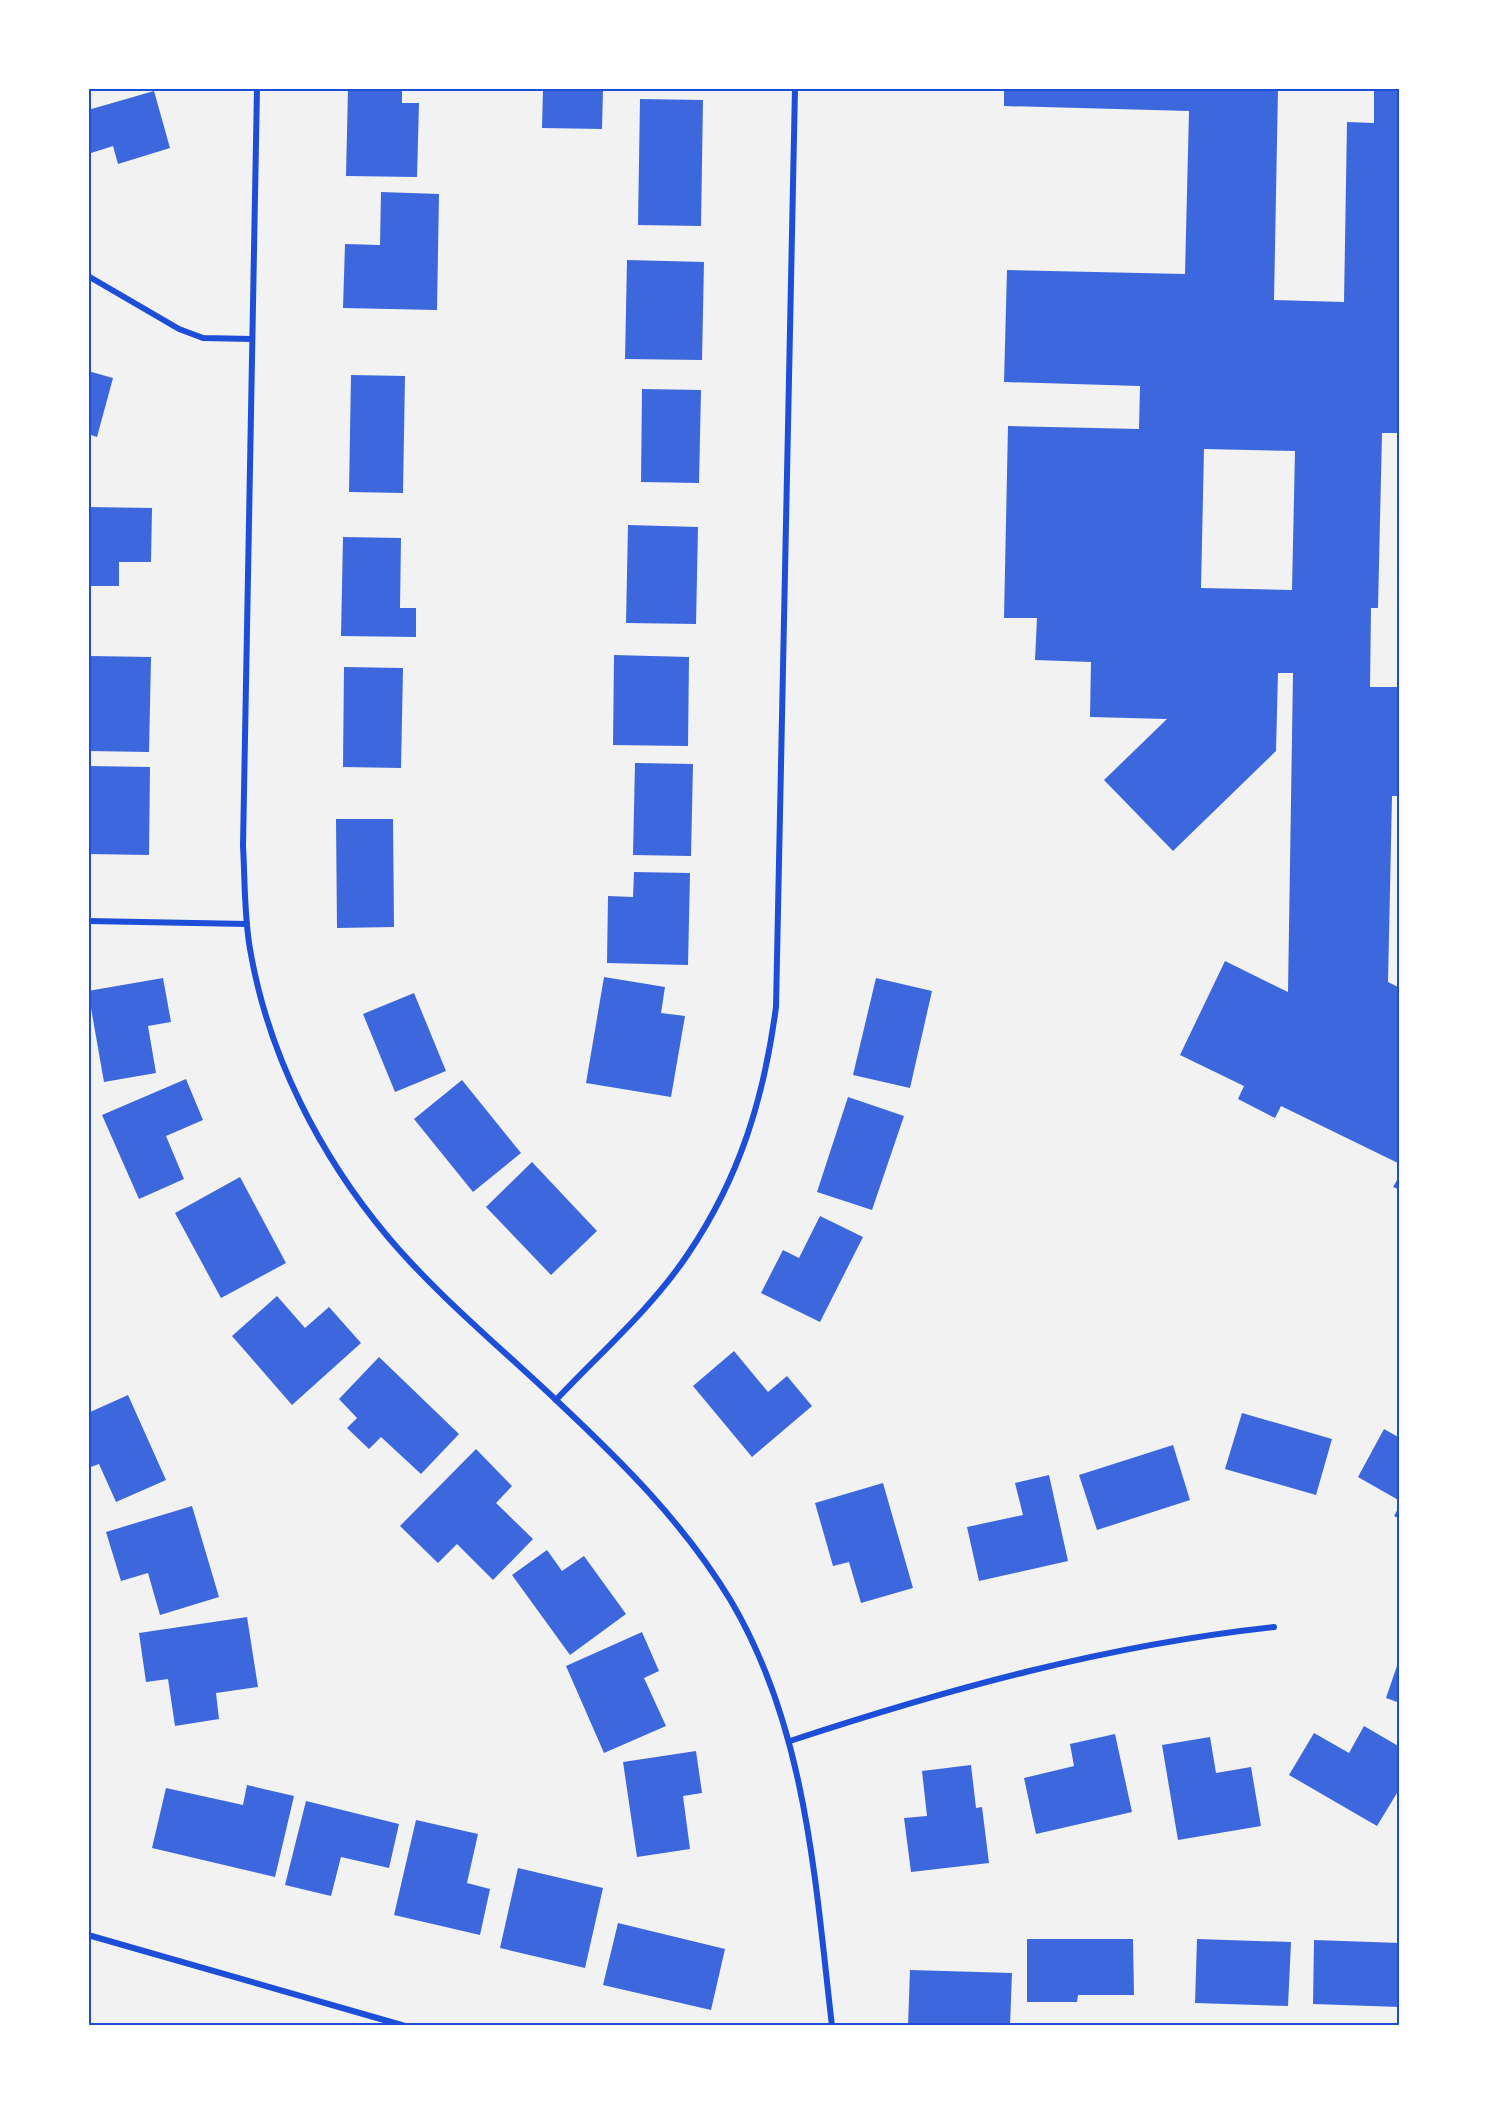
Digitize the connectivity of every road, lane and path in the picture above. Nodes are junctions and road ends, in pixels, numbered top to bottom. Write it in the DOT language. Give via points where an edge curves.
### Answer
graph roads {
  1 [pos="257,88"];
  2 [pos="795,88"];
  3 [pos="88,276"];
  4 [pos="252,339"];
  5 [pos="88,921"];
  6 [pos="247,924"];
  7 [pos="556,1400"];
  8 [pos="1274,1627"];
  9 [pos="789,1741"];
  10 [pos="88,1935"];
  11 [pos="405,2025"];
  12 [pos="832,2025"];
  1 -- 4 [label="street"];
  2 -- 7 [label="street" via="776,1007 770,1055 757,1111 716,1210 654,1296"];
  3 -- 4 [label="street" via="179,329 203,338"];
  4 -- 6 [label="street" via="243,846"];
  5 -- 6 [label="street"];
  6 -- 7 [label="street" via="255,975 277,1048 305,1113 343,1177 412,1263"];
  7 -- 9 [label="street" via="634,1474 711,1569 752,1641"];
  8 -- 9 [label="street" via="1165,1641 1051,1664"];
  9 -- 12 [label="street" via="806,1815"];
  10 -- 11 [label="street"];
}
